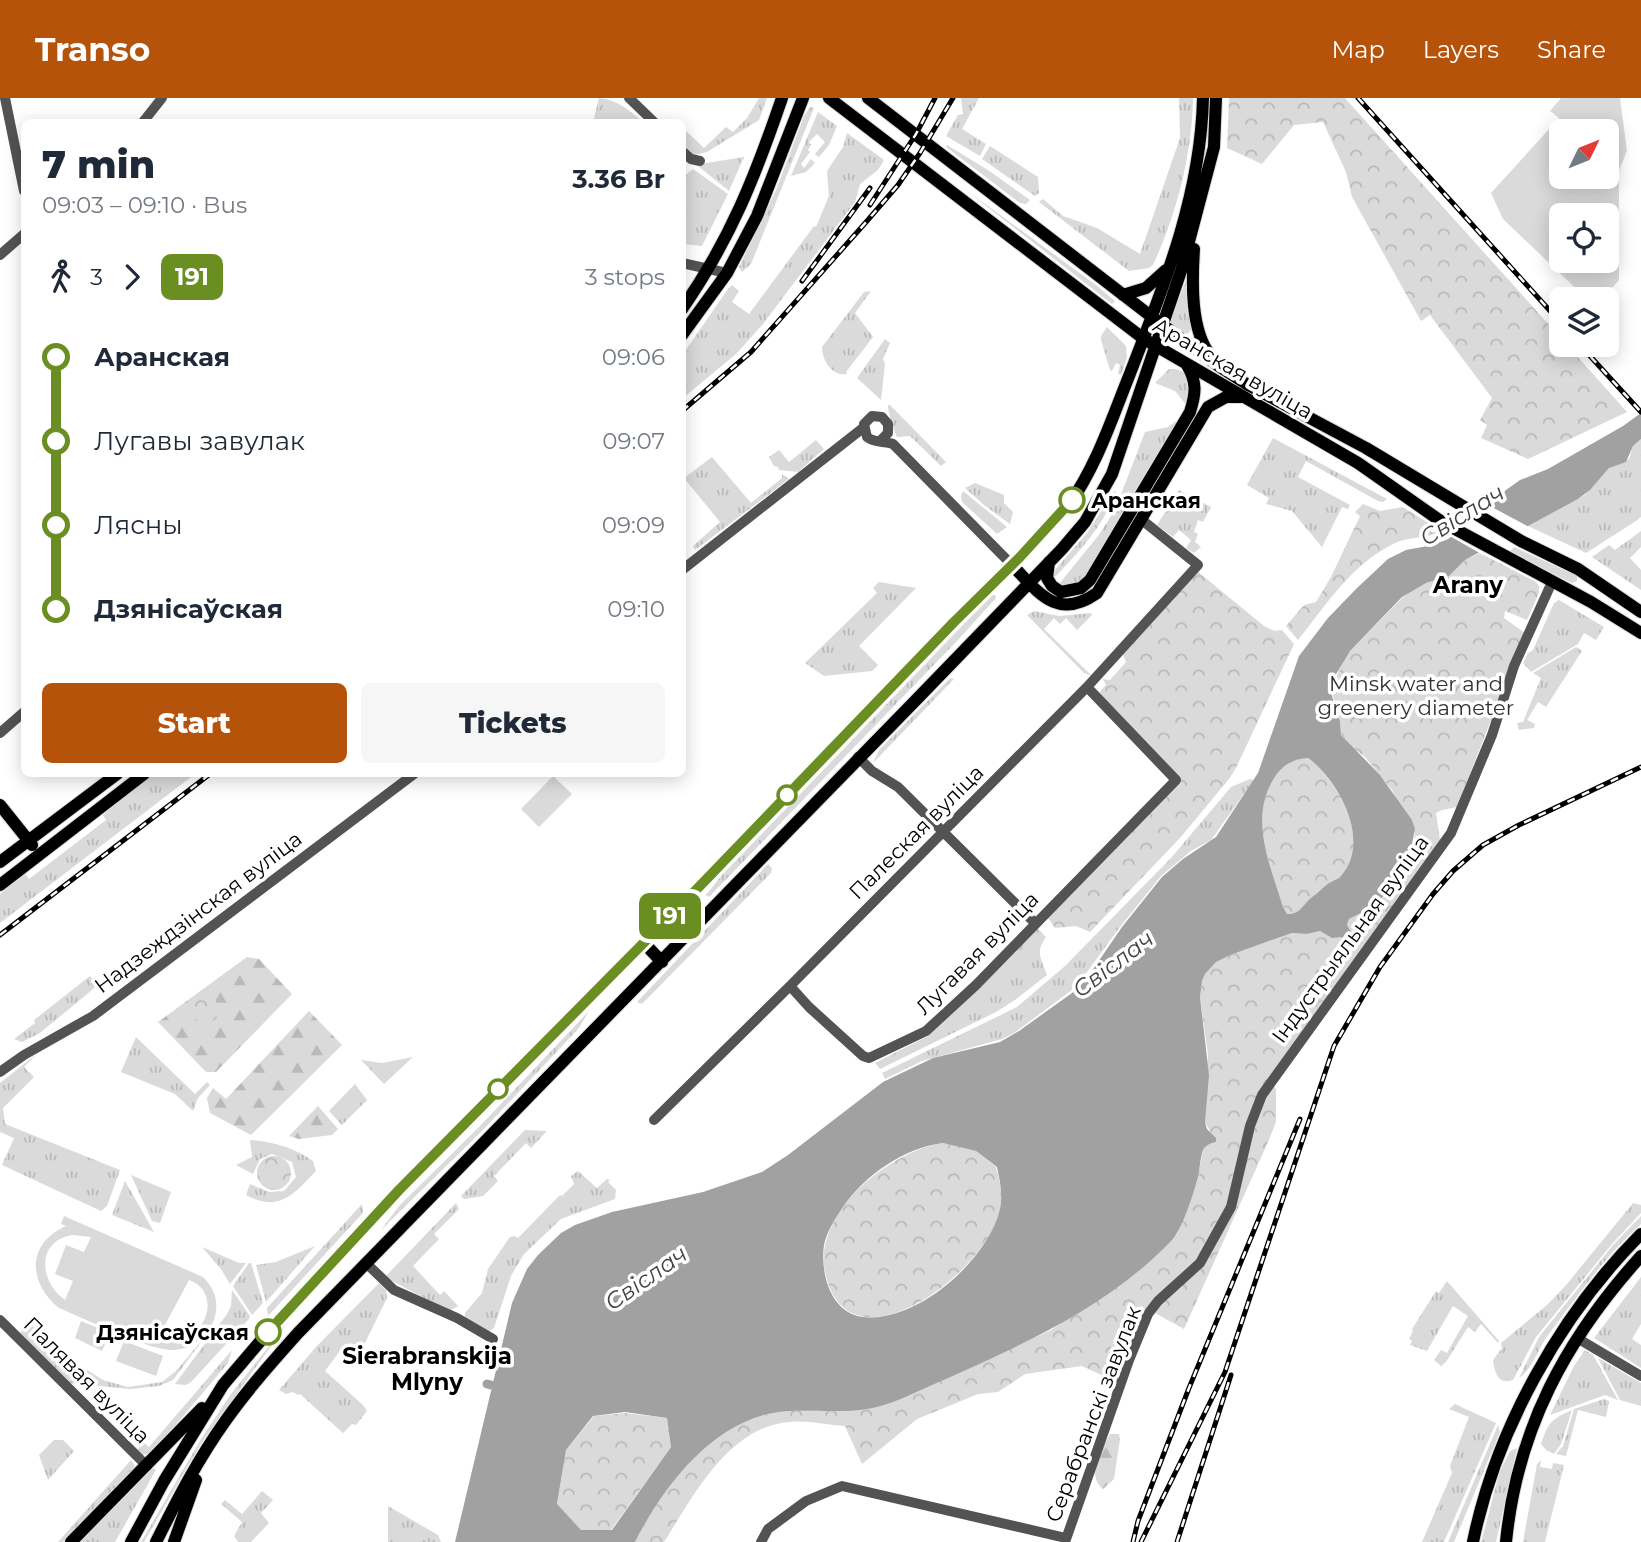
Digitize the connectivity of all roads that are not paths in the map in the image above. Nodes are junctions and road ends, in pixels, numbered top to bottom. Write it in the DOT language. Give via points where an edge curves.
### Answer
graph roads {
  1 [pos="5,98"];
  2 [pos="162,98"];
  3 [pos="629,98"];
  4 [pos="782,98"];
  5 [pos="803,98"];
  6 [pos="829,98"];
  7 [pos="868,98"];
  8 [pos="1203,98"];
  9 [pos="1216,98"];
  10 [pos="145,119"];
  11 [pos="651,119"];
  12 [pos="686,154"];
  13 [pos="700,161"];
  14 [pos="959,169"];
  15 [pos="21,176"];
  16 [pos="945,186"];
  17 [pos="1195,227"];
  18 [pos="21,237"];
  19 [pos="0,255"];
  20 [pos="686,263"];
  21 [pos="1170,264"];
  22 [pos="710,268"];
  23 [pos="727,274"];
  24 [pos="1123,295"];
  25 [pos="686,303"];
  26 [pos="1157,321"];
  27 [pos="686,330"];
  28 [pos="1149,343"];
  29 [pos="1186,364"];
  30 [pos="1220,367"];
  31 [pos="1242,397"];
  32 [pos="861,434"];
  33 [pos="885,437"];
  34 [pos="1142,520"];
  35 [pos="1049,562"];
  36 [pos="1012,565"];
  37 [pos="686,567"];
  38 [pos="1552,582"];
  39 [pos="1028,583"];
  40 [pos="1641,612"];
  41 [pos="1641,633"];
  42 [pos="1087,687"];
  43 [pos="21,715"];
  44 [pos="0,733"];
  45 [pos="858,757"];
  46 [pos="113,777"];
  47 [pos="140,777"];
  48 [pos="410,777"];
  49 [pos="0,805"];
  50 [pos="945,831"];
  51 [pos="27,839"];
  52 [pos="39,853"];
  53 [pos="0,862"];
  54 [pos="0,885"];
  55 [pos="1035,923"];
  56 [pos="644,943"];
  57 [pos="662,962"];
  58 [pos="790,986"];
  59 [pos="0,1072"];
  60 [pos="654,1119"];
  61 [pos="1641,1234"];
  62 [pos="1641,1256"];
  63 [pos="366,1263"];
  64 [pos="317,1280"];
  65 [pos="333,1296"];
  66 [pos="1158,1301"];
  67 [pos="0,1320"];
  68 [pos="1564,1329"];
  69 [pos="1577,1338"];
  70 [pos="493,1339"];
  71 [pos="1641,1376"];
  72 [pos="223,1385"];
  73 [pos="1513,1424"];
  74 [pos="1530,1431"];
  75 [pos="213,1440"];
  76 [pos="147,1466"];
  77 [pos="1478,1516"];
  78 [pos="1065,1540"];
  79 [pos="71,1542"];
  80 [pos="131,1542"];
  81 [pos="156,1542"];
  82 [pos="174,1542"];
  83 [pos="761,1542"];
  84 [pos="1466,1542"];
  85 [pos="1473,1542"];
  86 [pos="1506,1542"];
  1 -- 15 [label="street"];
  2 -- 10 [label="street"];
  3 -- 11 [label="street"];
  4 -- 22 [label="main road" via="760,163"];
  5 -- 23 [label="main road" via="757,216"];
  6 -- 16 [label="main road, Аранская вуліца"];
  7 -- 14 [label="main road, Аранская вуліца"];
  8 -- 21 [label="main road" via="1194,178"];
  9 -- 17 [label="main road" via="1214,147"];
  12 -- 13 [label="street"];
  14 -- 16 [label="main road"];
  14 -- 24 [label="main road, Аранская вуліца"];
  16 -- 28 [label="main road, Аранская вуліца"];
  17 -- 26 [label="main road"];
  17 -- 30 [label="main road" via="1192,274 1198,331"];
  18 -- 19 [label="street"];
  20 -- 22 [label="street"];
  21 -- 24 [label="main road" via="1146,289"];
  21 -- 26 [label="main road"];
  22 -- 23 [label="street"];
  22 -- 25 [label="main road"];
  23 -- 27 [label="main road"];
  24 -- 26 [label="main road, Аранская вуліца"];
  26 -- 28 [label="main road"];
  26 -- 30 [label="main road, Аранская вуліца"];
  28 -- 29 [label="main road, Аранская вуліца"];
  28 -- 35 [label="main road" via="1112,474 1085,522"];
  28 -- 36 [label="main road" via="1077,493"];
  29 -- 31 [label="main road, Аранская вуліца"];
  29 -- 35 [label="main road" via="1195,386 1190,412 1090,580 1081,588 1061,592 1046,578"];
  30 -- 40 [label="main road, Аранская вуліца" via="1521,541 1578,569"];
  31 -- 34 [label="main road" via="1226,397 1208,407"];
  31 -- 38 [label="main road, Аранская вуліца" via="1358,463 1442,522"];
  32 -- 33 [label="street" via="873,441"];
  32 -- 33 [label="street" via="867,419 877,415 886,419"];
  32 -- 37 [label="street"];
  33 -- 36 [label="street"];
  34 -- 39 [label="main road" via="1097,593 1084,602 1054,604"];
  34 -- 42 [label="street, Палеская вуліца" via="1198,565"];
  35 -- 39 [label="main road"];
  36 -- 39 [label="main road"];
  36 -- 56 [label="main road"];
  38 -- 41 [label="main road, Аранская вуліца"];
  38 -- 66 [label="street, Індустрыяльная вуліца" via="1514,666 1492,735 1451,833 1262,1095 1223,1224 1200,1263"];
  39 -- 45 [label="main road"];
  42 -- 50 [label="street, Палеская вуліца"];
  42 -- 55 [label="street, Лугавая вуліца" via="1176,780"];
  43 -- 44 [label="street"];
  45 -- 50 [label="street" via="898,786"];
  45 -- 57 [label="main road"];
  46 -- 51 [label="main road"];
  47 -- 52 [label="main road"];
  48 -- 59 [label="street, Надзеждзінская вуліца" via="93,1016"];
  49 -- 51 [label="main road"];
  50 -- 55 [label="street"];
  50 -- 58 [label="street, Палеская вуліца"];
  51 -- 52 [label="main road"];
  51 -- 53 [label="main road"];
  52 -- 54 [label="main road"];
  55 -- 58 [label="street, Лугавая вуліца" via="926,1031 873,1058 863,1056"];
  56 -- 57 [label="main road"];
  56 -- 64 [label="main road" via="399,1190"];
  57 -- 63 [label="main road"];
  58 -- 60 [label="street, Палеская вуліца"];
  61 -- 68 [label="main road"];
  62 -- 69 [label="main road"];
  63 -- 65 [label="main road"];
  63 -- 70 [label="street" via="394,1290"];
  64 -- 65 [label="main road"];
  64 -- 72 [label="main road"];
  65 -- 75 [label="main road" via="258,1378"];
  66 -- 78 [label="street, Серабранскі завулак" via="1129,1360"];
  67 -- 76 [label="street, Палявая вуліца"];
  68 -- 69 [label="main road"];
  68 -- 73 [label="main road"];
  69 -- 71 [label="street"];
  69 -- 74 [label="main road" via="1551,1381"];
  72 -- 76 [label="main road"];
  72 -- 80 [label="main road"];
  73 -- 74 [label="main road"];
  73 -- 77 [label="main road"];
  74 -- 86 [label="main road"];
  75 -- 81 [label="main road"];
  75 -- 82 [label="main road"];
  76 -- 79 [label="main road"];
  77 -- 84 [label="main road"];
  77 -- 85 [label="main road"];
  78 -- 83 [label="street" via="842,1486 806,1501 768,1529"];
}
